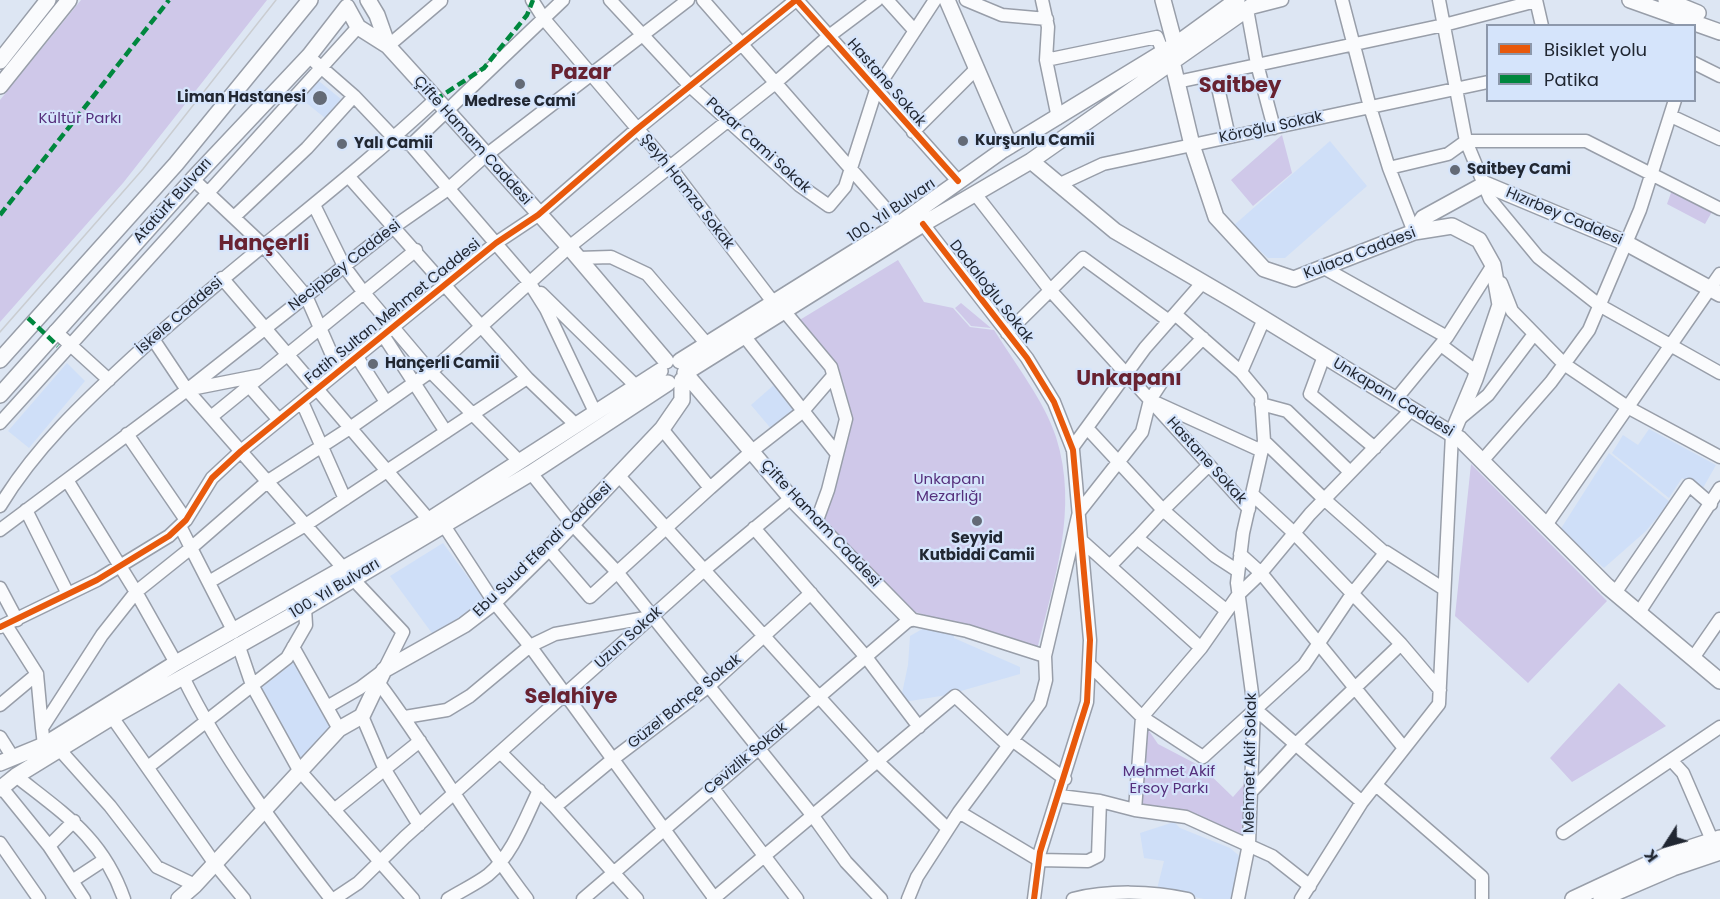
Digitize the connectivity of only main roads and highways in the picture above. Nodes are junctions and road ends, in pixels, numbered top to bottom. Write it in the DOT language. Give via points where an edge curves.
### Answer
graph roads {
  1 [pos="48,0"];
  2 [pos="69,0"];
  3 [pos="310,0"];
  4 [pos="332,0"];
  5 [pos="368,0"];
  6 [pos="947,0"];
  7 [pos="1163,0"];
  8 [pos="1630,0"];
  9 [pos="1666,0"];
  10 [pos="1248,3"];
  11 [pos="353,4"];
  12 [pos="377,15"];
  13 [pos="1720,21"];
  14 [pos="1692,23"];
  15 [pos="1696,24"];
  16 [pos="361,29"];
  17 [pos="1720,32"];
  18 [pos="388,46"];
  19 [pos="1170,53"];
  20 [pos="0,61"];
  21 [pos="0,86"];
  22 [pos="1024,136"];
  23 [pos="1007,148"];
  24 [pos="1034,159"];
  25 [pos="1016,171"];
  26 [pos="1414,232"];
  27 [pos="1715,291"];
  28 [pos="0,360"];
  29 [pos="673,371"];
  30 [pos="0,395"];
  31 [pos="1454,427"];
  32 [pos="436,522"];
  33 [pos="349,574"];
  34 [pos="910,619"];
  35 [pos="236,638"];
  36 [pos="180,670"];
  37 [pos="1720,681"];
  38 [pos="6,760"];
  39 [pos="1,788"];
  40 [pos="1717,844"];
  41 [pos="1620,895"];
  42 [pos="179,899"];
  43 [pos="1573,899"];
  44 [pos="1601,899"];
  1 -- 20 [label="main road"];
  2 -- 21 [label="main road"];
  3 -- 28 [label="main road, Atatürk Bulvarı" via="176,164"];
  4 -- 11 [label="main road"];
  5 -- 12 [label="main road"];
  6 -- 23 [label="main road"];
  7 -- 19 [label="main road, Kulaca Caddesi"];
  8 -- 14 [label="main road"];
  9 -- 13 [label="main road"];
  10 -- 19 [label="main road, 100. Yıl Bulvarı"];
  11 -- 16 [label="main road, Çifte Hamam Caddesi"];
  11 -- 30 [label="main road, Atatürk Bulvarı"];
  12 -- 16 [label="main road"];
  12 -- 18 [label="main road"];
  15 -- 17 [label="main road"];
  16 -- 18 [label="main road, Çifte Hamam Caddesi"];
  18 -- 29 [label="main road, Çifte Hamam Caddesi" via="574,253"];
  19 -- 22 [label="main road, 100. Yıl Bulvarı"];
  19 -- 24 [label="main road, 100. Yıl Bulvarı"];
  19 -- 26 [label="main road, Kulaca Caddesi" via="1192,145 1216,217 1264,269 1294,279"];
  22 -- 23 [label="main road, 100. Yıl Bulvarı"];
  22 -- 24 [label="main road, Unkapanı Caddesi"];
  23 -- 25 [label="main road"];
  23 -- 29 [label="main road, 100. Yıl Bulvarı" via="898,224 706,343"];
  24 -- 25 [label="main road, 100. Yıl Bulvarı"];
  24 -- 31 [label="main road, Unkapanı Caddesi" via="1058,185 1115,231 1412,409"];
  25 -- 29 [label="main road, 100. Yıl Bulvarı" via="923,224 744,337"];
  26 -- 27 [label="main road, Hızırbey Caddesi" via="1423,218 1485,184 1626,243"];
  26 -- 31 [label="main road, Kulaca Caddesi" via="1452,226 1479,240 1493,265 1500,305"];
  29 -- 32 [label="main road, 100. Yıl Bulvarı" via="531,473"];
  29 -- 32 [label="main road, 100. Yıl Bulvarı" via="637,387 519,460"];
  29 -- 34 [label="main road, Çifte Hamam Caddesi"];
  29 -- 42 [label="main road, Ebu Suud Efendi Caddesi" via="682,400 662,429 619,476 494,602 381,676 362,716 339,729"];
  31 -- 37 [label="main road, Unkapanı Caddesi" via="1482,461 1615,593"];
  32 -- 33 [label="main road, 100. Yıl Bulvarı"];
  33 -- 35 [label="main road, 100. Yıl Bulvarı"];
  33 -- 35 [label="main road, 100. Yıl Bulvarı" via="305,608"];
  35 -- 36 [label="main road, 100. Yıl Bulvarı"];
  36 -- 38 [label="main road, 100. Yıl Bulvarı" via="44,745"];
  36 -- 39 [label="main road, 100. Yıl Bulvarı"];
  40 -- 41 [label="main road"];
  40 -- 43 [label="main road" via="1665,856"];
  41 -- 44 [label="main road"];
}
